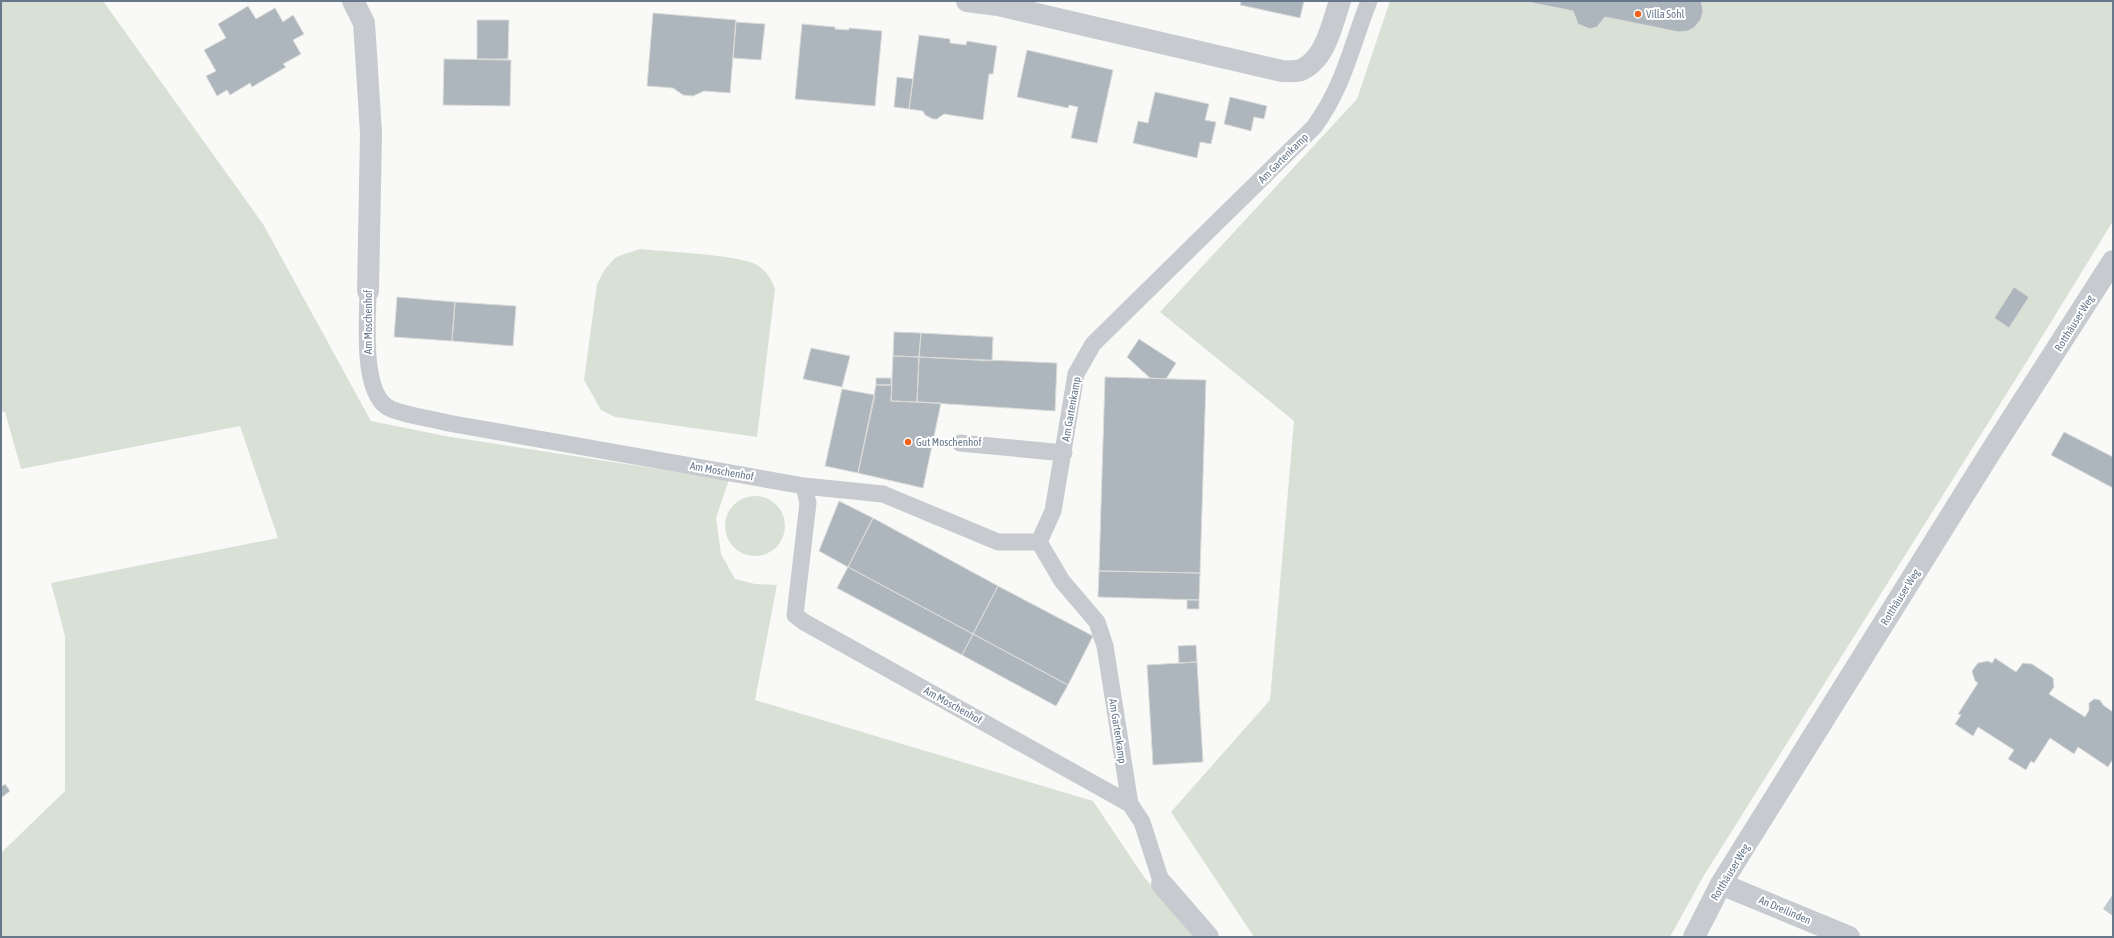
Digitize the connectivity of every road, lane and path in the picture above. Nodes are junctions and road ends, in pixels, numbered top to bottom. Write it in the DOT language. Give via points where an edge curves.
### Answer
graph roads {
  1 [pos="353,1"];
  2 [pos="967,1"];
  3 [pos="1340,1"];
  4 [pos="1369,1"];
  5 [pos="2113,261"];
  6 [pos="368,291"];
  7 [pos="960,443"];
  8 [pos="1064,453"];
  9 [pos="804,486"];
  10 [pos="1039,542"];
  11 [pos="1130,804"];
  12 [pos="1162,884"];
  13 [pos="1721,884"];
  14 [pos="1208,937"];
  15 [pos="1694,937"];
  16 [pos="1848,937"];
  1 -- 6 [label="street, Am Moschenhof" via="364,23 371,133"];
  2 -- 3 [label="street" via="998,5 1282,71 1300,70 1312,62 1324,46"];
  4 -- 8 [label="lane, Am Gartenkamp" via="1348,65 1329,107 1314,127 1093,344 1076,374"];
  5 -- 13 [label="street, Rotthäuser Weg"];
  6 -- 9 [label="lane, Am Moschenhof" via="367,351 371,380 374,392 390,408 448,423"];
  7 -- 8 [label="lane"];
  8 -- 10 [label="lane, Am Gartenkamp" via="1053,511"];
  9 -- 10 [label="lane" via="884,494 998,542"];
  9 -- 11 [label="lane, Am Moschenhof" via="808,503 794,615"];
  10 -- 11 [label="lane, Am Gartenkamp" via="1062,581 1097,622 1105,646"];
  11 -- 12 [label="lane, Am Moschenhof" via="1142,822"];
  12 -- 14 [label="street, Am Moschenhof"];
  13 -- 15 [label="street, Rotthäuser Weg"];
  13 -- 16 [label="street, An Dreilinden"];
}
